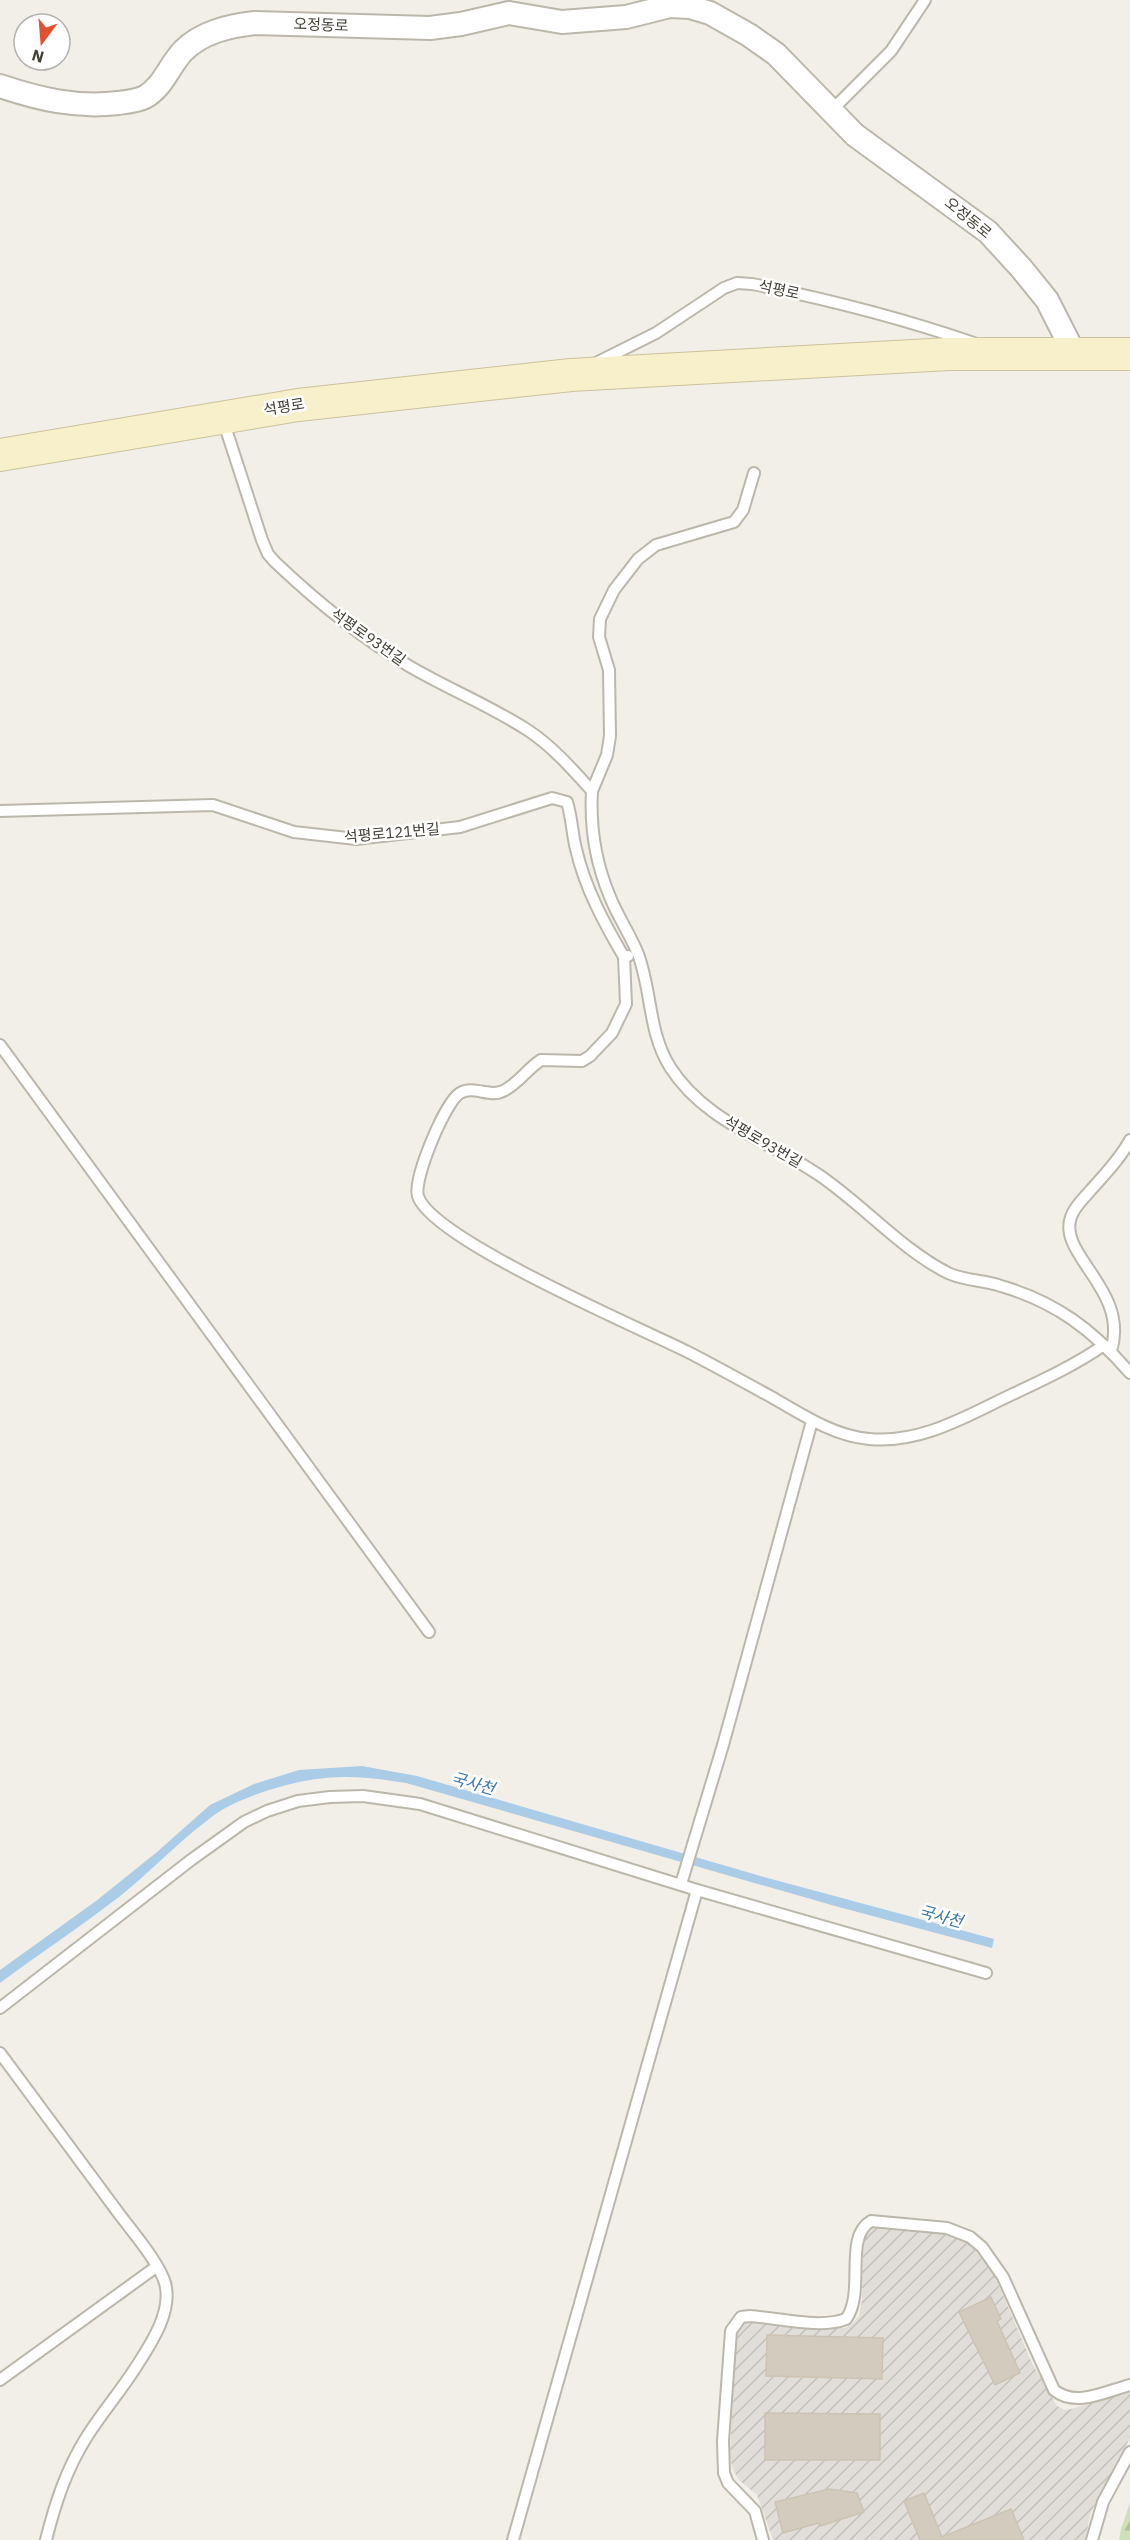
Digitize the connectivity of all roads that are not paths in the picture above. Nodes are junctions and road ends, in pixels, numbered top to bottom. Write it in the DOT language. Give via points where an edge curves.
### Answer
graph roads {
  1 [pos="925,0"];
  2 [pos="670,3"];
  3 [pos="501,7"];
  4 [pos="0,86"];
  5 [pos="831,111"];
  6 [pos="1003,353"];
  7 [pos="1074,353"];
  8 [pos="1130,354"];
  9 [pos="571,375"];
  10 [pos="222,417"];
  11 [pos="0,455"];
  12 [pos="754,473"];
  13 [pos="592,791"];
  14 [pos="0,812"];
  15 [pos="591,812"];
  16 [pos="573,820"];
  17 [pos="637,952"];
  18 [pos="624,957"];
  19 [pos="0,1045"];
  20 [pos="1130,1140"];
  21 [pos="1108,1348"];
  22 [pos="1130,1373"];
  23 [pos="812,1421"];
  24 [pos="429,1632"];
  25 [pos="682,1881"];
  26 [pos="697,1890"];
  27 [pos="986,1973"];
  28 [pos="0,2008"];
  29 [pos="0,2053"];
  30 [pos="156,2267"];
  31 [pos="0,2380"];
  32 [pos="1130,2385"];
  33 [pos="1130,2452"];
  34 [pos="46,2540"];
  35 [pos="513,2540"];
  36 [pos="763,2540"];
  37 [pos="1092,2540"];
  1 -- 5 [label="lane" via="891,51"];
  2 -- 3 [label="street, 오정동로" via="626,17 562,22 509,13"];
  2 -- 5 [label="street, 오정동로" via="710,13 749,35 776,54"];
  3 -- 4 [label="street, 오정동로" via="461,24 430,28 266,23 229,26 207,34 183,51 158,86 144,98 126,102 93,106 55,102"];
  5 -- 7 [label="street, 오정동로" via="855,135 988,232 1047,300"];
  6 -- 7 [label="street, 석평로"];
  6 -- 9 [label="street, 석평로"];
  6 -- 9 [label="lane, 석평로" via="939,330 846,305 737,283 656,333"];
  7 -- 8 [label="street, 석평로"];
  9 -- 10 [label="street, 석평로"];
  10 -- 11 [label="street, 석평로"];
  10 -- 13 [label="lane, 석평로93번길" via="262,540 275,562 379,647 530,732 566,762"];
  12 -- 13 [label="lane, 석평로93번길" via="743,510 734,522 656,545 638,559 614,590 600,619 599,637 609,670 610,736 607,755"];
  13 -- 15 [label="lane, 석평로93번길"];
  14 -- 16 [label="lane, 석평로121번길" via="213,805 294,832 356,839 460,827 552,798 567,802"];
  15 -- 16 [label="lane"];
  15 -- 17 [label="lane, 석평로93번길" via="610,897"];
  16 -- 18 [label="lane" via="575,846 592,896"];
  17 -- 18 [label="lane"];
  17 -- 21 [label="lane, 석평로93번길" via="657,1042 670,1068 706,1107 818,1174 926,1261 951,1274 999,1285 1067,1313"];
  18 -- 23 [label="lane" via="626,1004 602,1045 582,1061 541,1060 495,1094 470,1090 459,1093 422,1166 417,1195 436,1219 495,1256 722,1369"];
  19 -- 24 [label="lane"];
  20 -- 21 [label="lane" via="1070,1217 1071,1236 1111,1302 1117,1321 1116,1339"];
  21 -- 22 [label="lane, 석평로93번길"];
  21 -- 23 [label="lane" via="941,1428 916,1436 869,1439"];
  23 -- 25 [label="lane"];
  25 -- 26 [label="lane"];
  25 -- 28 [label="lane" via="420,1804 363,1796 298,1802 267,1811 220,1838"];
  26 -- 27 [label="lane"];
  26 -- 35 [label="lane"];
  29 -- 30 [label="lane"];
  30 -- 31 [label="lane"];
  30 -- 34 [label="lane" via="164,2283 163,2317 136,2367 70,2467"];
  32 -- 36 [label="lane" via="1088,2397 1063,2397 1054,2390 1003,2277 982,2247 970,2236 947,2228 871,2221 859,2234 853,2305 846,2319 823,2323 750,2316 741,2318 731,2331 724,2473 728,2483 754,2511"];
  33 -- 37 [label="lane" via="1103,2502"];
}
